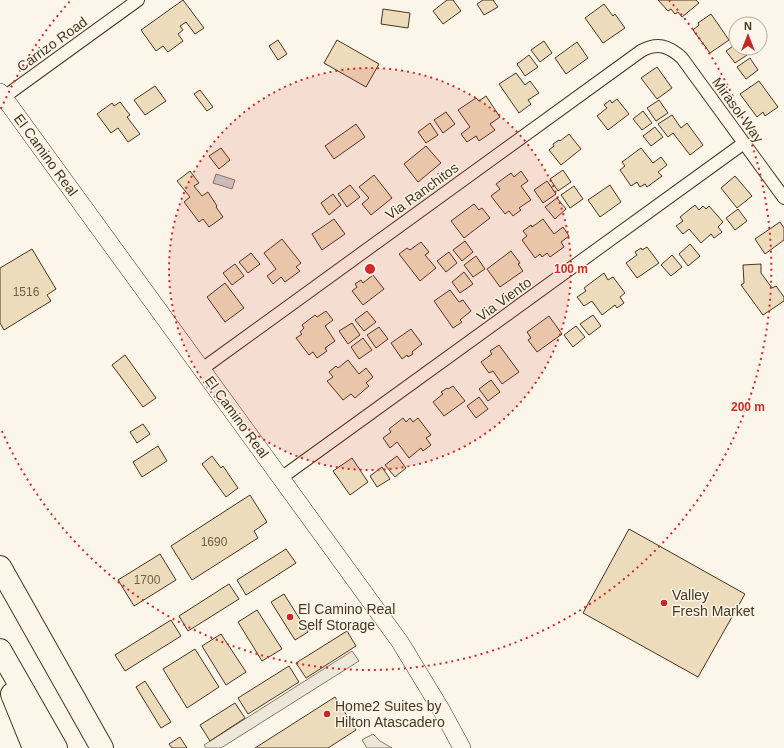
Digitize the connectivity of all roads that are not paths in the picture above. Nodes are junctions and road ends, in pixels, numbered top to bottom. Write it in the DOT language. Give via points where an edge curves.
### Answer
graph roads {
  1 [pos="138,0"];
  2 [pos="663,46"];
  3 [pos="2,95"];
  4 [pos="744,143"];
  5 [pos="784,198"];
  6 [pos="202,369"];
  7 [pos="281,478"];
  8 [pos="0,567"];
  9 [pos="0,650"];
  10 [pos="0,665"];
  11 [pos="101,745"];
  12 [pos="34,748"];
  13 [pos="56,748"];
  14 [pos="462,748"];
  1 -- 3 [label="street, Carrizo Road"];
  2 -- 4 [label="street, Mirasol Way" via="674,50 682,58"];
  2 -- 6 [label="street, Via Ranchitos" via="652,46 641,51"];
  3 -- 6 [label="main road, El Camino Real"];
  4 -- 5 [label="street, Mirasol Way"];
  4 -- 7 [label="street, Via Viento"];
  6 -- 7 [label="main road, El Camino Real"];
  7 -- 14 [label="main road, El Camino Real" via="400,642"];
  8 -- 11 [label="highway"];
  9 -- 13 [label="highway"];
  10 -- 12 [label="highway"];
}
